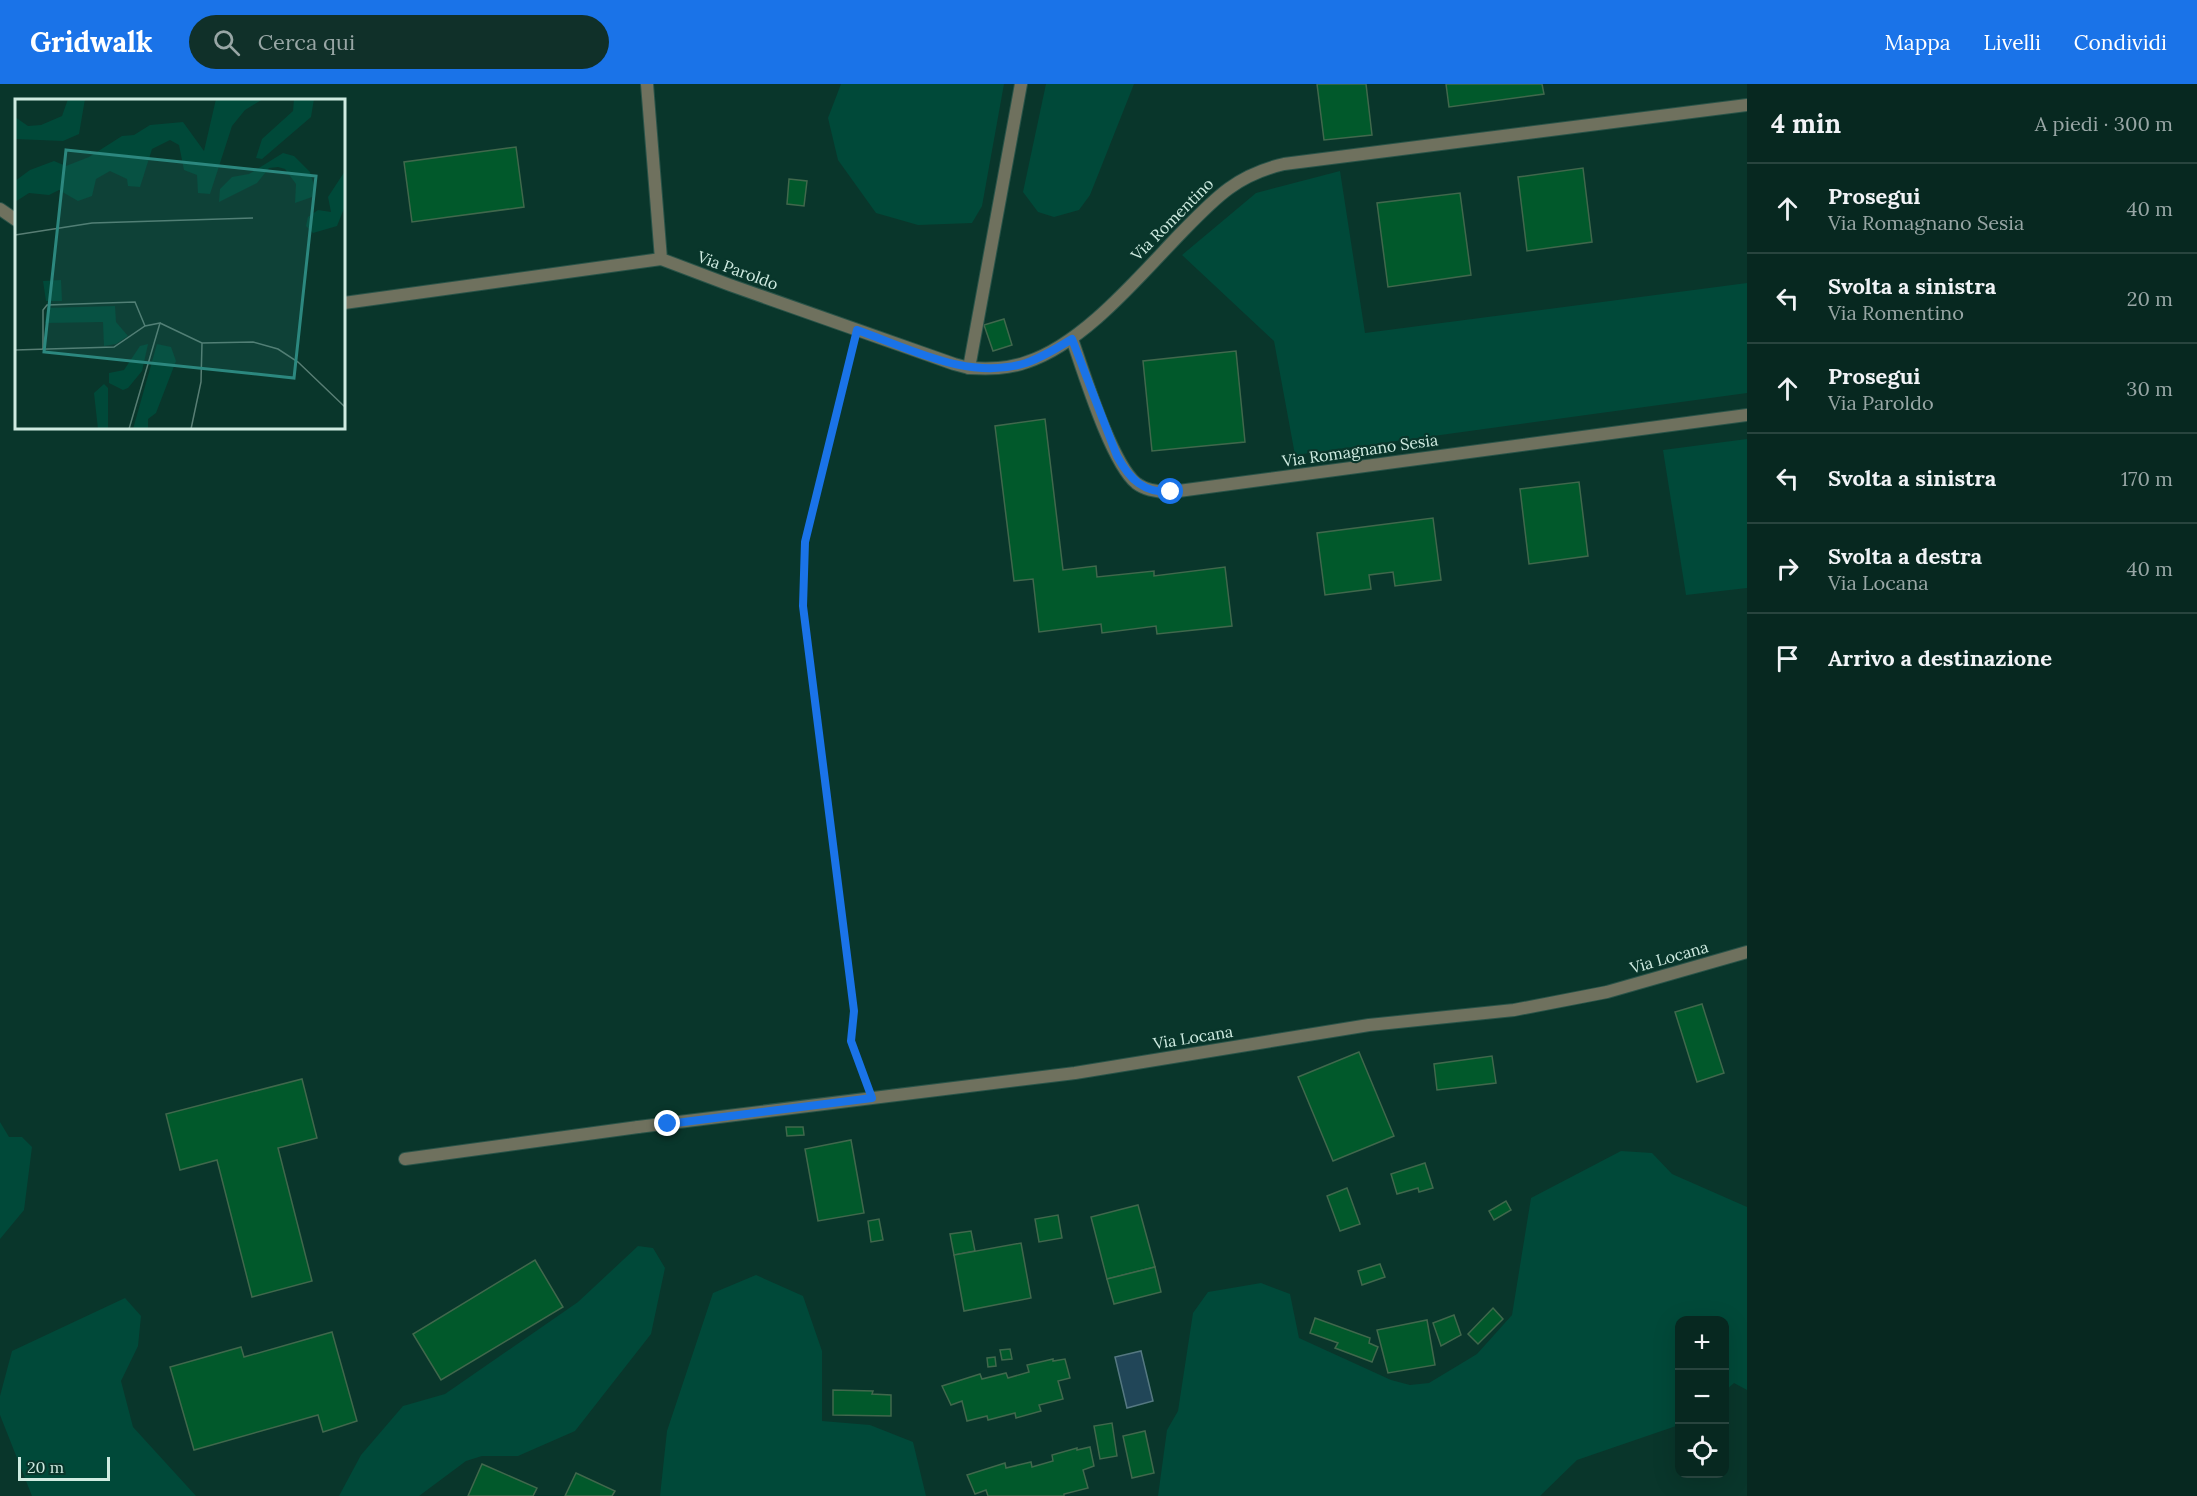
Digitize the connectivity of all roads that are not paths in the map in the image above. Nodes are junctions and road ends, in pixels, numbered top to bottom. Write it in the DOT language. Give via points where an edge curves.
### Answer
graph roads {
  1 [pos="647,84"];
  2 [pos="1021,84"];
  3 [pos="1747,105"];
  4 [pos="0,209"];
  5 [pos="15,219"];
  6 [pos="661,259"];
  7 [pos="345,303"];
  8 [pos="1072,339"];
  9 [pos="969,368"];
  10 [pos="1747,415"];
  11 [pos="1747,952"];
  12 [pos="405,1159"];
  1 -- 6 [label="street"];
  2 -- 9 [label="street"];
  3 -- 8 [label="street, Via Romentino" via="1308,161 1250,174 1218,195"];
  4 -- 5 [label="street"];
  6 -- 7 [label="street"];
  6 -- 9 [label="street, Via Paroldo"];
  8 -- 9 [label="street, Via Romentino" via="1027,362 991,369"];
  8 -- 10 [label="street, Via Romagnano Sesia" via="1120,463 1138,484 1156,492"];
  11 -- 12 [label="street, Via Locana" via="1607,992 1514,1010 1369,1025 1075,1073"];
}
